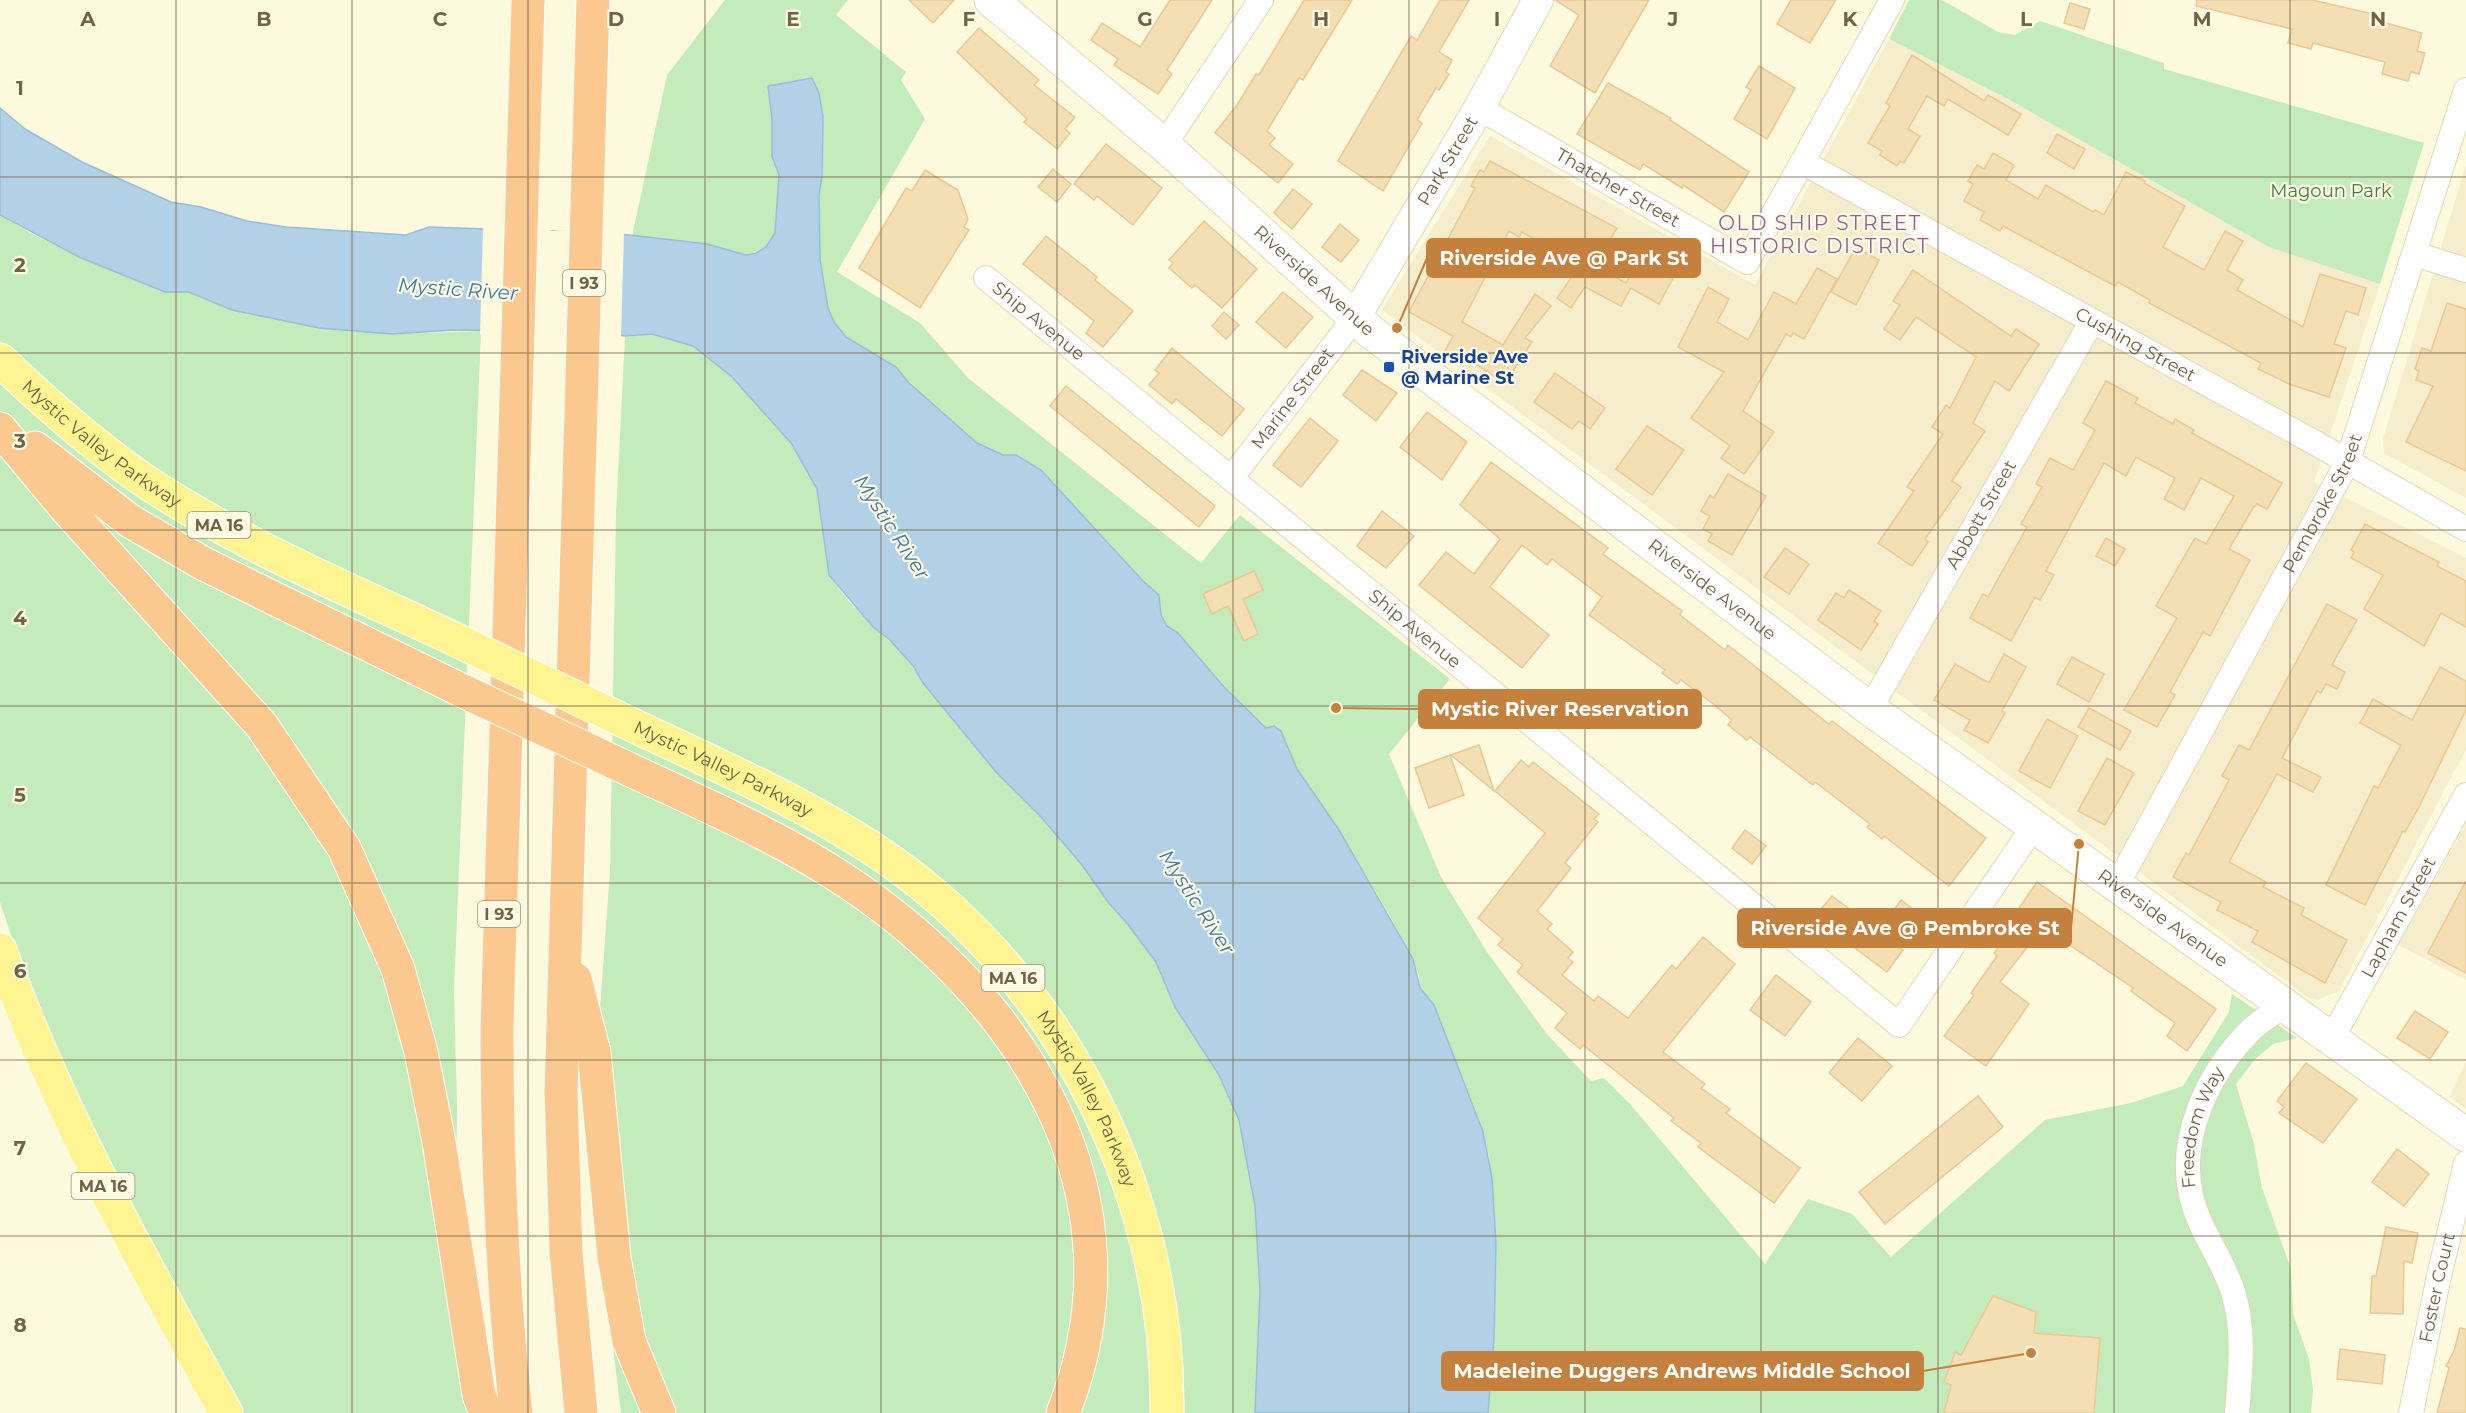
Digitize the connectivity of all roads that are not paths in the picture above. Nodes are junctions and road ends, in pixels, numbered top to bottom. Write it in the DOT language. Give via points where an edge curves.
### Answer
graph roads {
  1 [pos="528,0"];
  2 [pos="593,0"];
  3 [pos="991,0"];
  4 [pos="1261,0"];
  5 [pos="1538,0"];
  6 [pos="1893,0"];
  7 [pos="2466,90"];
  8 [pos="1479,108"];
  9 [pos="1164,145"];
  10 [pos="1804,163"];
  11 [pos="2415,254"];
  12 [pos="2466,270"];
  13 [pos="986,278"];
  14 [pos="1354,319"];
  15 [pos="2092,321"];
  16 [pos="0,360"];
  17 [pos="0,416"];
  18 [pos="0,429"];
  19 [pos="2348,461"];
  20 [pos="1232,477"];
  21 [pos="2466,529"];
  22 [pos="1870,709"];
  23 [pos="2466,795"];
  24 [pos="2033,827"];
  25 [pos="2116,887"];
  26 [pos="565,939"];
  27 [pos="0,950"];
  28 [pos="2284,1006"];
  29 [pos="2331,1040"];
  30 [pos="2466,1135"];
  31 [pos="2466,1163"];
  32 [pos="226,1413"];
  33 [pos="486,1413"];
  34 [pos="516,1413"];
  35 [pos="581,1413"];
  36 [pos="659,1413"];
  37 [pos="1063,1413"];
  38 [pos="1167,1413"];
  39 [pos="2237,1413"];
  40 [pos="2411,1413"];
  1 -- 34 [label="highway, I 93" via="497,1108 503,1274"];
  2 -- 26 [label="highway, I 93"];
  3 -- 9 [label="main road, Riverside Avenue"];
  4 -- 9 [label="street"];
  5 -- 8 [label="street, Park Street"];
  6 -- 10 [label="street, Thatcher Street"];
  7 -- 11 [label="street, Pembroke Street"];
  8 -- 10 [label="street, Thatcher Street" via="1747,262"];
  8 -- 14 [label="street, Park Street"];
  9 -- 14 [label="main road, Riverside Avenue"];
  10 -- 15 [label="street, Cushing Street"];
  11 -- 12 [label="street"];
  11 -- 19 [label="street, Pembroke Street"];
  13 -- 20 [label="street, Ship Avenue"];
  14 -- 20 [label="street, Marine Street"];
  14 -- 22 [label="main road, Riverside Avenue"];
  15 -- 19 [label="street, Cushing Street"];
  15 -- 22 [label="street, Abbott Street"];
  16 -- 38 [label="main road, Mystic Valley Parkway / MA 16, bridge" via="85,437 171,497 247,539 824,818 871,847 942,902 1028,995 1077,1066 1098,1105 1131,1189 1153,1268 1160,1307"];
  17 -- 37 [label="highway, bridge" via="130,521 204,564 792,849 843,878 934,950 1012,1036 1040,1079 1075,1162 1086,1208 1089,1302 1083,1349"];
  18 -- 33 [label="highway" via="262,726 344,848 398,969 421,1052 479,1395"];
  19 -- 21 [label="street, Cushing Street"];
  19 -- 25 [label="street, Pembroke Street"];
  20 -- 24 [label="street, Ship Avenue" via="1899,1025"];
  22 -- 24 [label="main road, Riverside Avenue"];
  23 -- 29 [label="street, Lapham Street"];
  24 -- 25 [label="main road, Riverside Avenue"];
  25 -- 28 [label="main road, Riverside Avenue"];
  26 -- 35 [label="highway, I 93" via="563,1173"];
  26 -- 36 [label="highway" via="594,1052 614,1257 629,1341"];
  27 -- 32 [label="main road, MA 16" via="94,1169"];
  28 -- 29 [label="main road, Riverside Avenue"];
  28 -- 39 [label="street, Freedom Way" via="2248,1033 2222,1064 2196,1117 2189,1157 2191,1195 2234,1295 2239,1320 2242,1348"];
  29 -- 30 [label="main road, Riverside Avenue"];
  31 -- 40 [label="street, Foster Court"];
}
